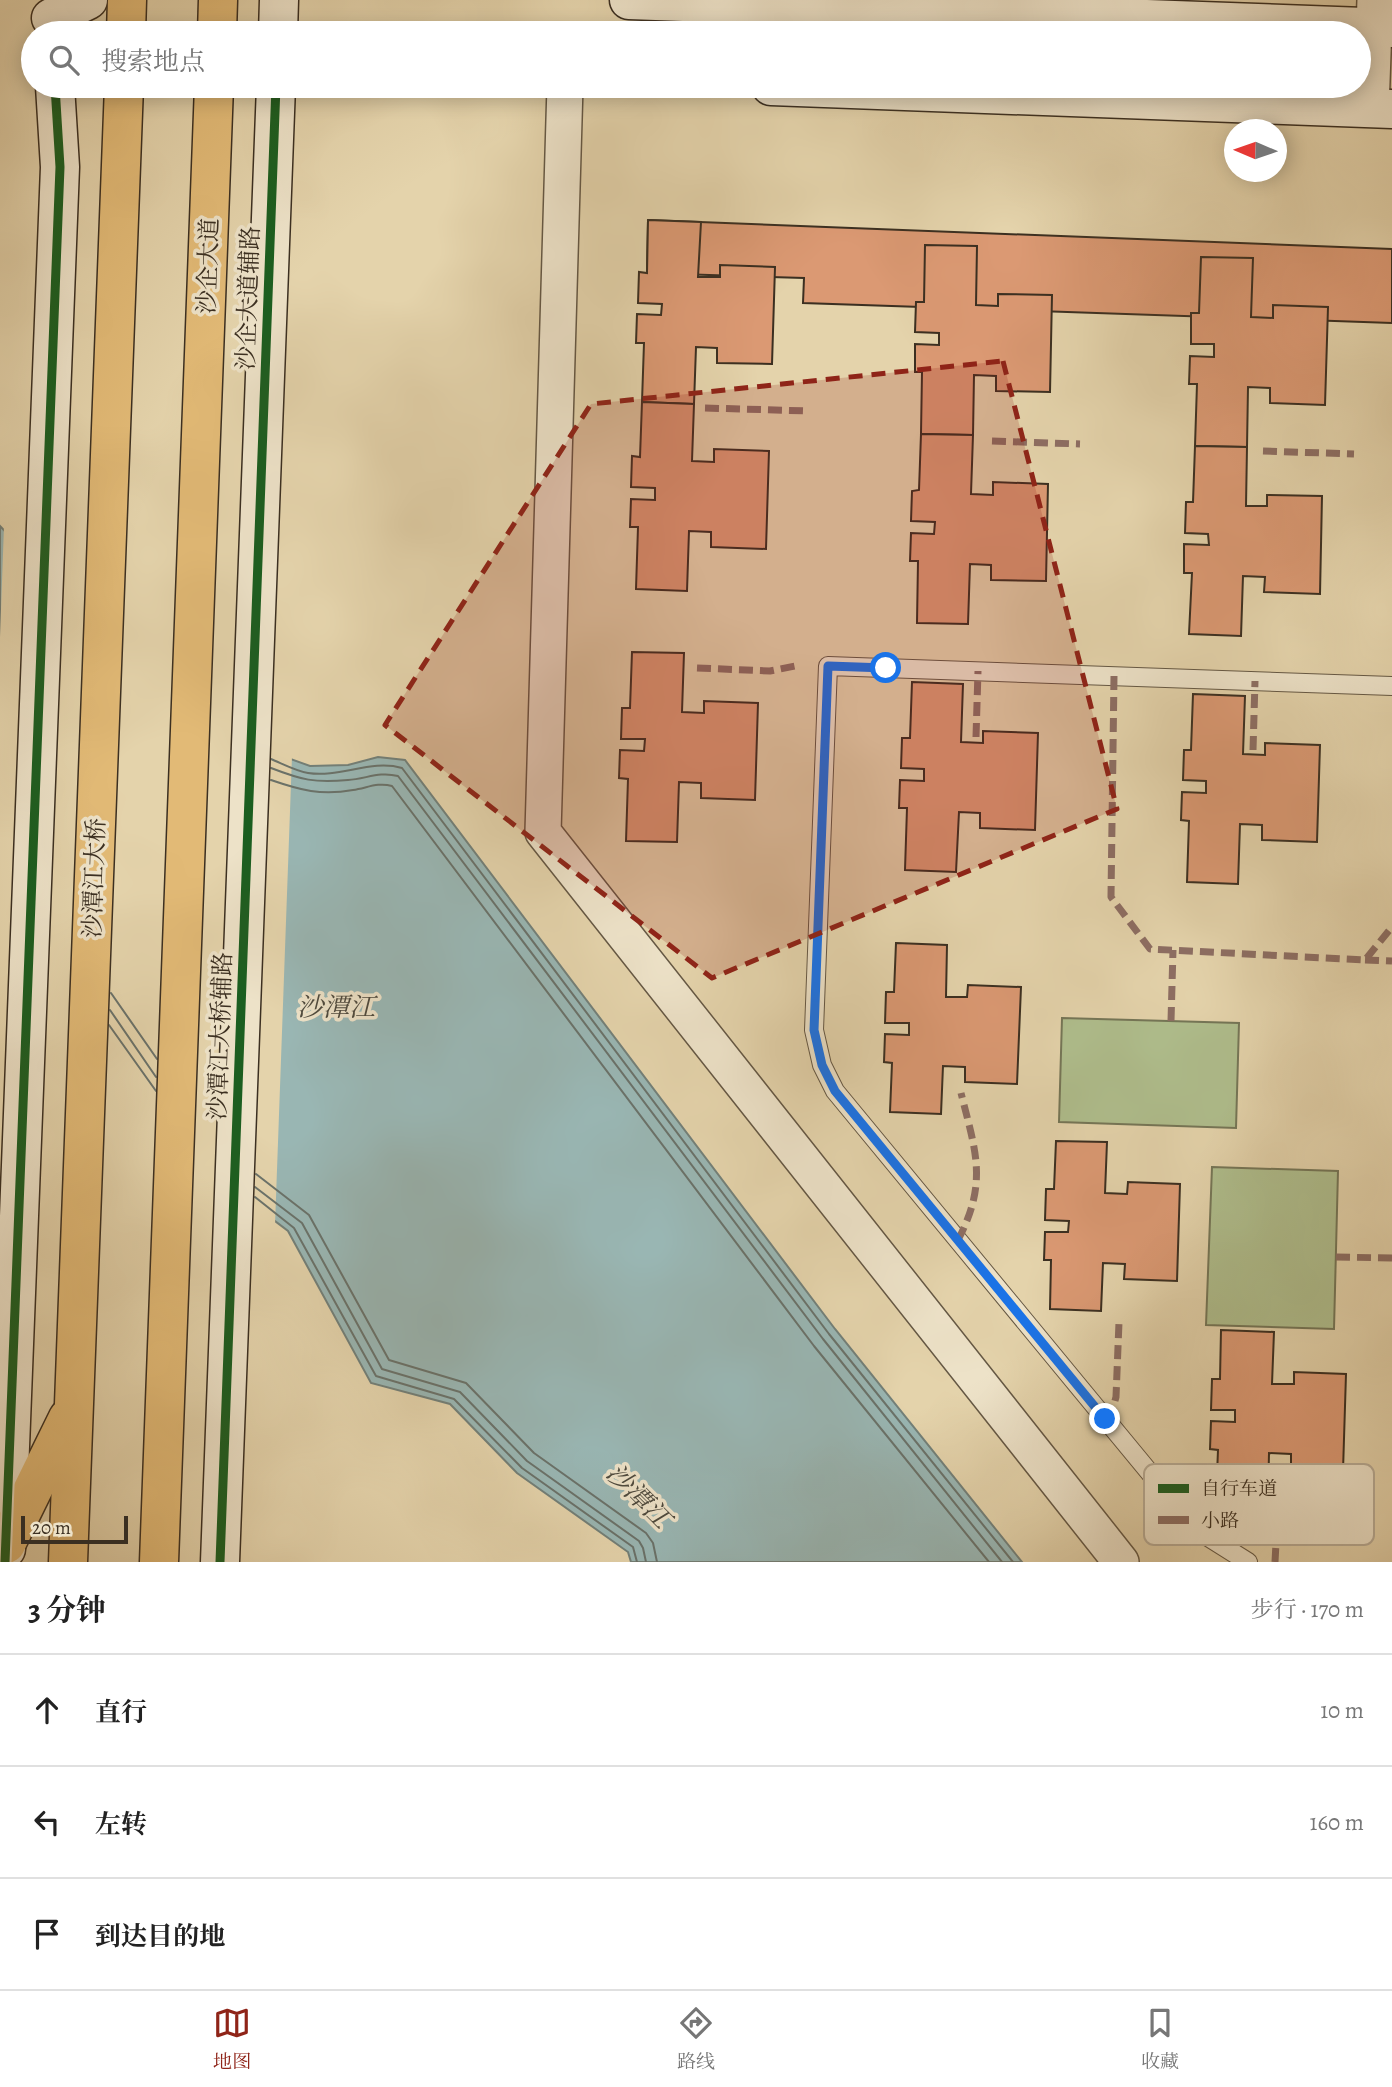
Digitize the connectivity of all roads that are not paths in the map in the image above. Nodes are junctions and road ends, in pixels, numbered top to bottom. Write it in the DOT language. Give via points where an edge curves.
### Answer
graph roads {
  1 [pos="88,0"];
  2 [pos="127,0"];
  3 [pos="218,0"];
  4 [pos="279,0"];
  5 [pos="629,0"];
  6 [pos="1380,19"];
  7 [pos="58,21"];
  8 [pos="126,21"];
  9 [pos="217,21"];
  10 [pos="278,21"];
  11 [pos="56,98"];
  12 [pos="124,98"];
  13 [pos="214,98"];
  14 [pos="276,98"];
  15 [pos="565,98"];
  16 [pos="1089,98"];
  17 [pos="1381,109"];
  18 [pos="260,512"];
  19 [pos="1392,686"];
  20 [pos="74,1407"];
  21 [pos="1144,1466"];
  22 [pos="1221,1545"];
  23 [pos="5,1553"];
  24 [pos="68,1562"];
  25 [pos="159,1562"];
  26 [pos="220,1562"];
  27 [pos="1121,1562"];
  28 [pos="1248,1562"];
  1 -- 7 [label="street"];
  2 -- 8 [label="highway"];
  3 -- 9 [label="highway"];
  4 -- 10 [label="street"];
  5 -- 6 [label="street"];
  6 -- 17 [label="street"];
  11 -- 23 [label="street" via="60,167"];
  12 -- 20 [label="highway, 沙潭江大桥"];
  13 -- 25 [label="highway, 沙企大道"];
  14 -- 18 [label="street, 沙企大道辅路"];
  15 -- 27 [label="street" via="544,832"];
  16 -- 17 [label="street"];
  18 -- 26 [label="street, 沙潭江大桥辅路"];
  19 -- 21 [label="lane" via="828,666 814,1030 822,1065 835,1091"];
  20 -- 23 [label="highway"];
  20 -- 24 [label="highway"];
  22 -- 28 [label="lane"];
}
